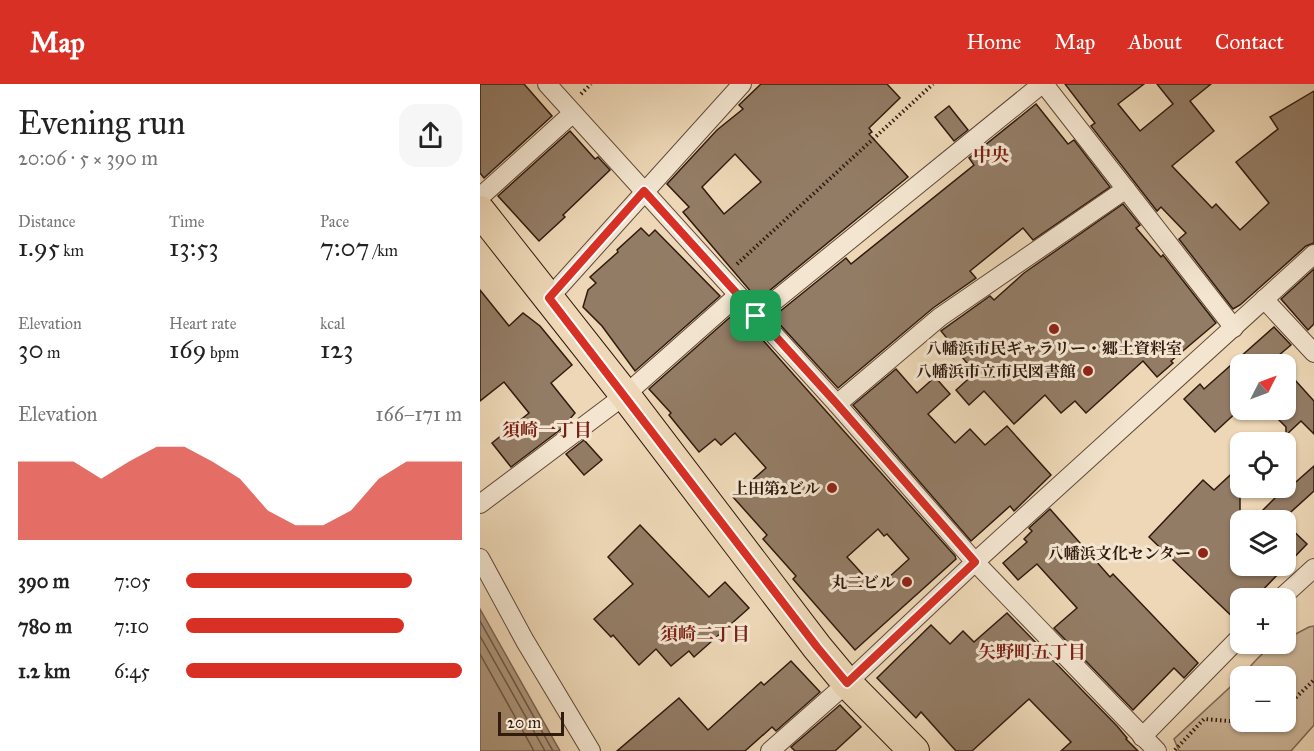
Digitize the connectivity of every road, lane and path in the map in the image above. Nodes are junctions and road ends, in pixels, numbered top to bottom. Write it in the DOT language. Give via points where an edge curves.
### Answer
graph roads {
  1 [pos="547,84"];
  2 [pos="742,84"];
  3 [pos="933,84"];
  4 [pos="1043,84"];
  5 [pos="573,113"];
  6 [pos="1126,189"];
  7 [pos="644,191"];
  8 [pos="480,197"];
  9 [pos="480,211"];
  10 [pos="1314,254"];
  11 [pos="722,278"];
  12 [pos="738,296"];
  13 [pos="549,298"];
  14 [pos="1264,299"];
  15 [pos="756,316"];
  16 [pos="1234,328"];
  17 [pos="1314,353"];
  18 [pos="625,395"];
  19 [pos="837,404"];
  20 [pos="480,504"];
  21 [pos="480,558"];
  22 [pos="975,562"];
  23 [pos="1314,568"];
  24 [pos="1292,588"];
  25 [pos="1230,647"];
  26 [pos="1314,680"];
  27 [pos="847,683"];
  28 [pos="1296,697"];
  29 [pos="1230,721"];
  30 [pos="1142,737"];
  31 [pos="591,751"];
  32 [pos="770,751"];
  33 [pos="914,751"];
  34 [pos="1157,751"];
  35 [pos="1174,751"];
  1 -- 5 [label="street"];
  2 -- 7 [label="street"];
  3 -- 11 [label="path"];
  4 -- 6 [label="street"];
  4 -- 15 [label="street"];
  5 -- 7 [label="street"];
  5 -- 8 [label="street"];
  6 -- 16 [label="street"];
  6 -- 19 [label="street" via="940,317"];
  7 -- 11 [label="street"];
  7 -- 13 [label="street"];
  9 -- 13 [label="main road"];
  10 -- 14 [label="street"];
  11 -- 12 [label="street"];
  12 -- 15 [label="street"];
  12 -- 18 [label="street"];
  13 -- 18 [label="main road"];
  14 -- 16 [label="street"];
  14 -- 17 [label="street"];
  15 -- 19 [label="street"];
  16 -- 22 [label="street"];
  18 -- 20 [label="street"];
  18 -- 27 [label="main road"];
  19 -- 22 [label="street"];
  21 -- 31 [label="street"];
  22 -- 27 [label="street"];
  22 -- 30 [label="street"];
  23 -- 24 [label="street"];
  25 -- 30 [label="street"];
  26 -- 28 [label="path"];
  27 -- 32 [label="street"];
  27 -- 33 [label="main road"];
  29 -- 35 [label="path" via="1204,719"];
  30 -- 34 [label="street"];
}
